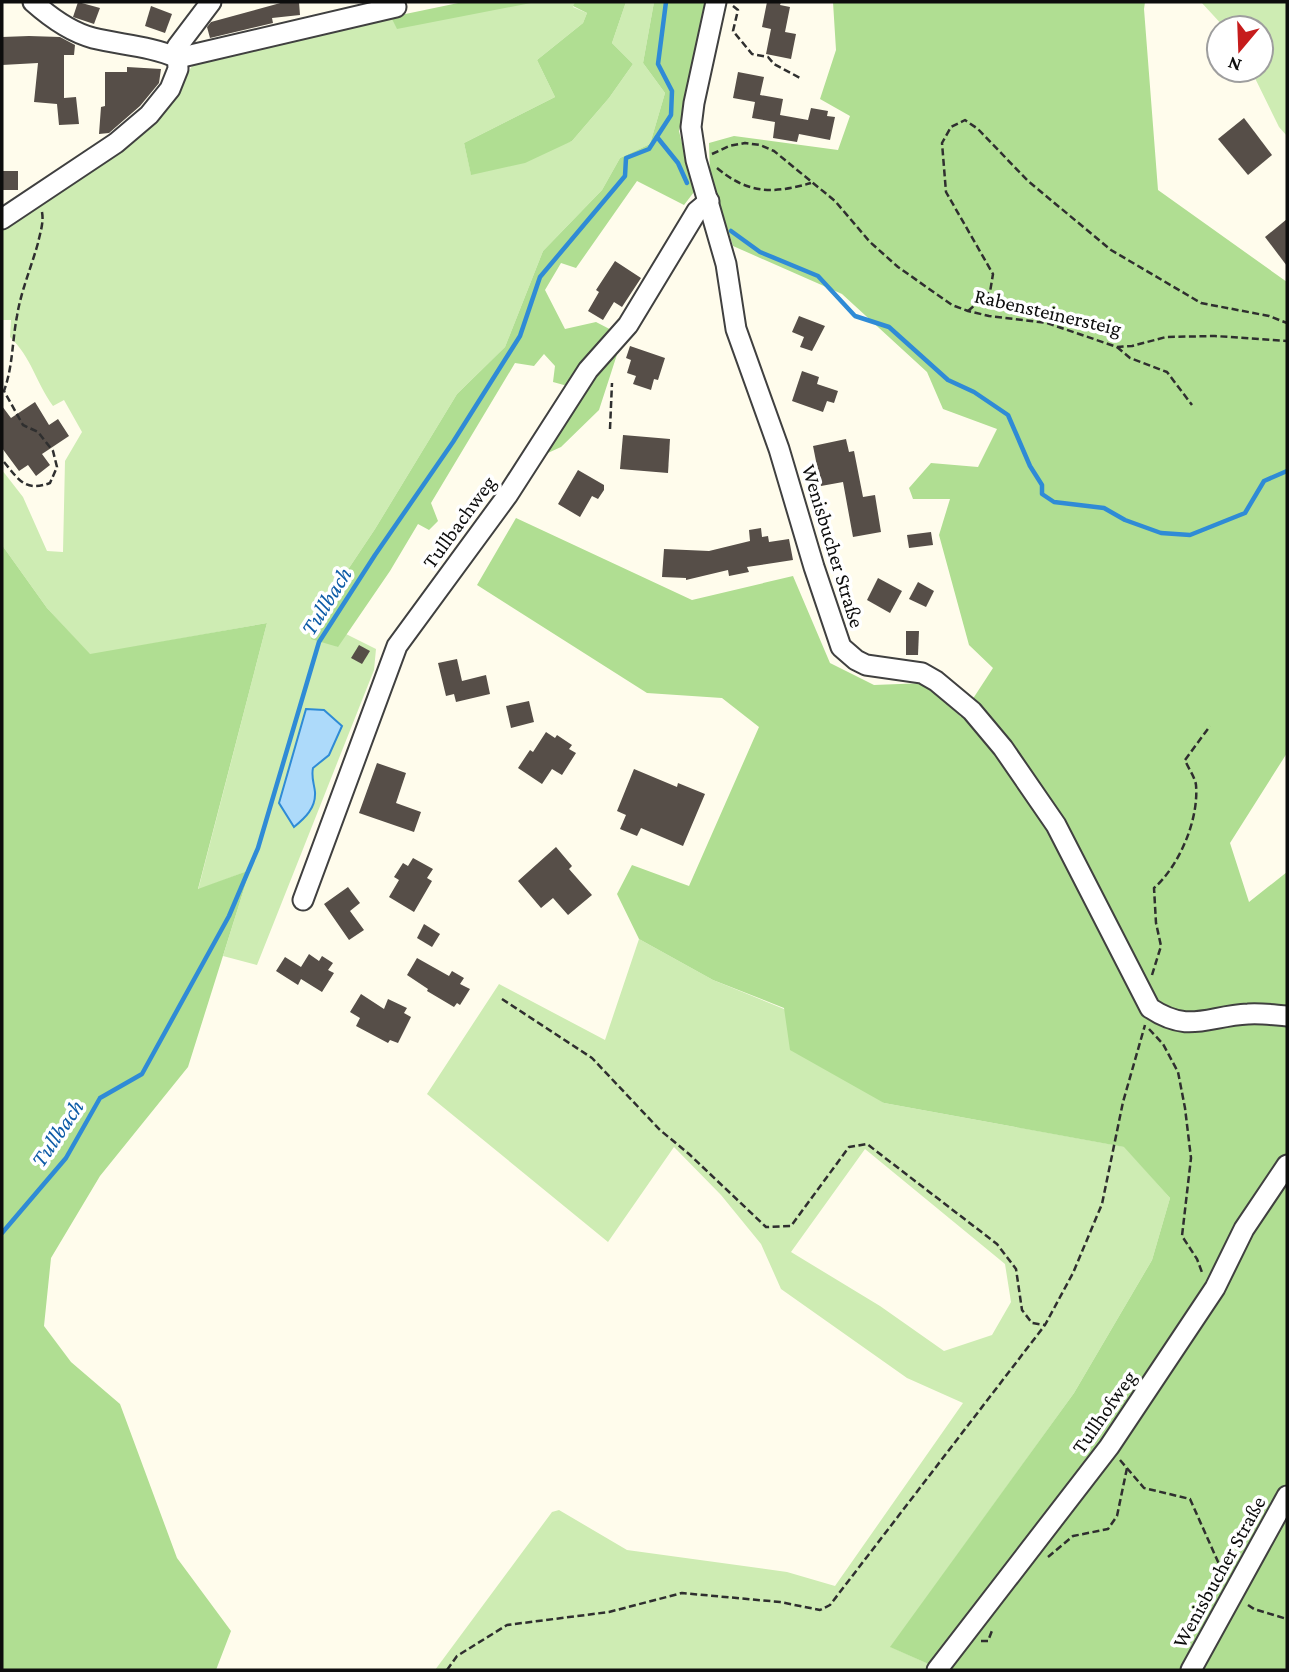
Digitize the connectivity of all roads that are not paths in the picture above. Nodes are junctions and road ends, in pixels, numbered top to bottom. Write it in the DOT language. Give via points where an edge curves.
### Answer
graph roads {
  1 [pos="33,2"];
  2 [pos="211,2"];
  3 [pos="716,2"];
  4 [pos="396,7"];
  5 [pos="178,58"];
  6 [pos="709,201"];
  7 [pos="2,219"];
  8 [pos="303,900"];
  9 [pos="1287,1016"];
  10 [pos="1287,1165"];
  11 [pos="1287,1496"];
  12 [pos="937,1670"];
  13 [pos="1191,1670"];
  1 -- 5 [label="street" via="52,19 91,38 156,48"];
  2 -- 5 [label="street" via="177,47"];
  3 -- 6 [label="street, Wenisbucher Straße" via="691,127"];
  4 -- 5 [label="street"];
  5 -- 7 [label="street" via="170,89 149,115 116,143"];
  6 -- 8 [label="street, Tullbachweg" via="698,211 628,325 588,370 507,496 397,646"];
  6 -- 9 [label="street, Wenisbucher Straße" via="726,264 736,330 841,647 866,665 922,673 972,711 1056,825 1147,1010 1189,1023 1249,1013"];
  10 -- 12 [label="street, Tullhofweg" via="1244,1229 1215,1288 1109,1447"];
  11 -- 13 [label="street, Wenisbucher Straße"];
}
